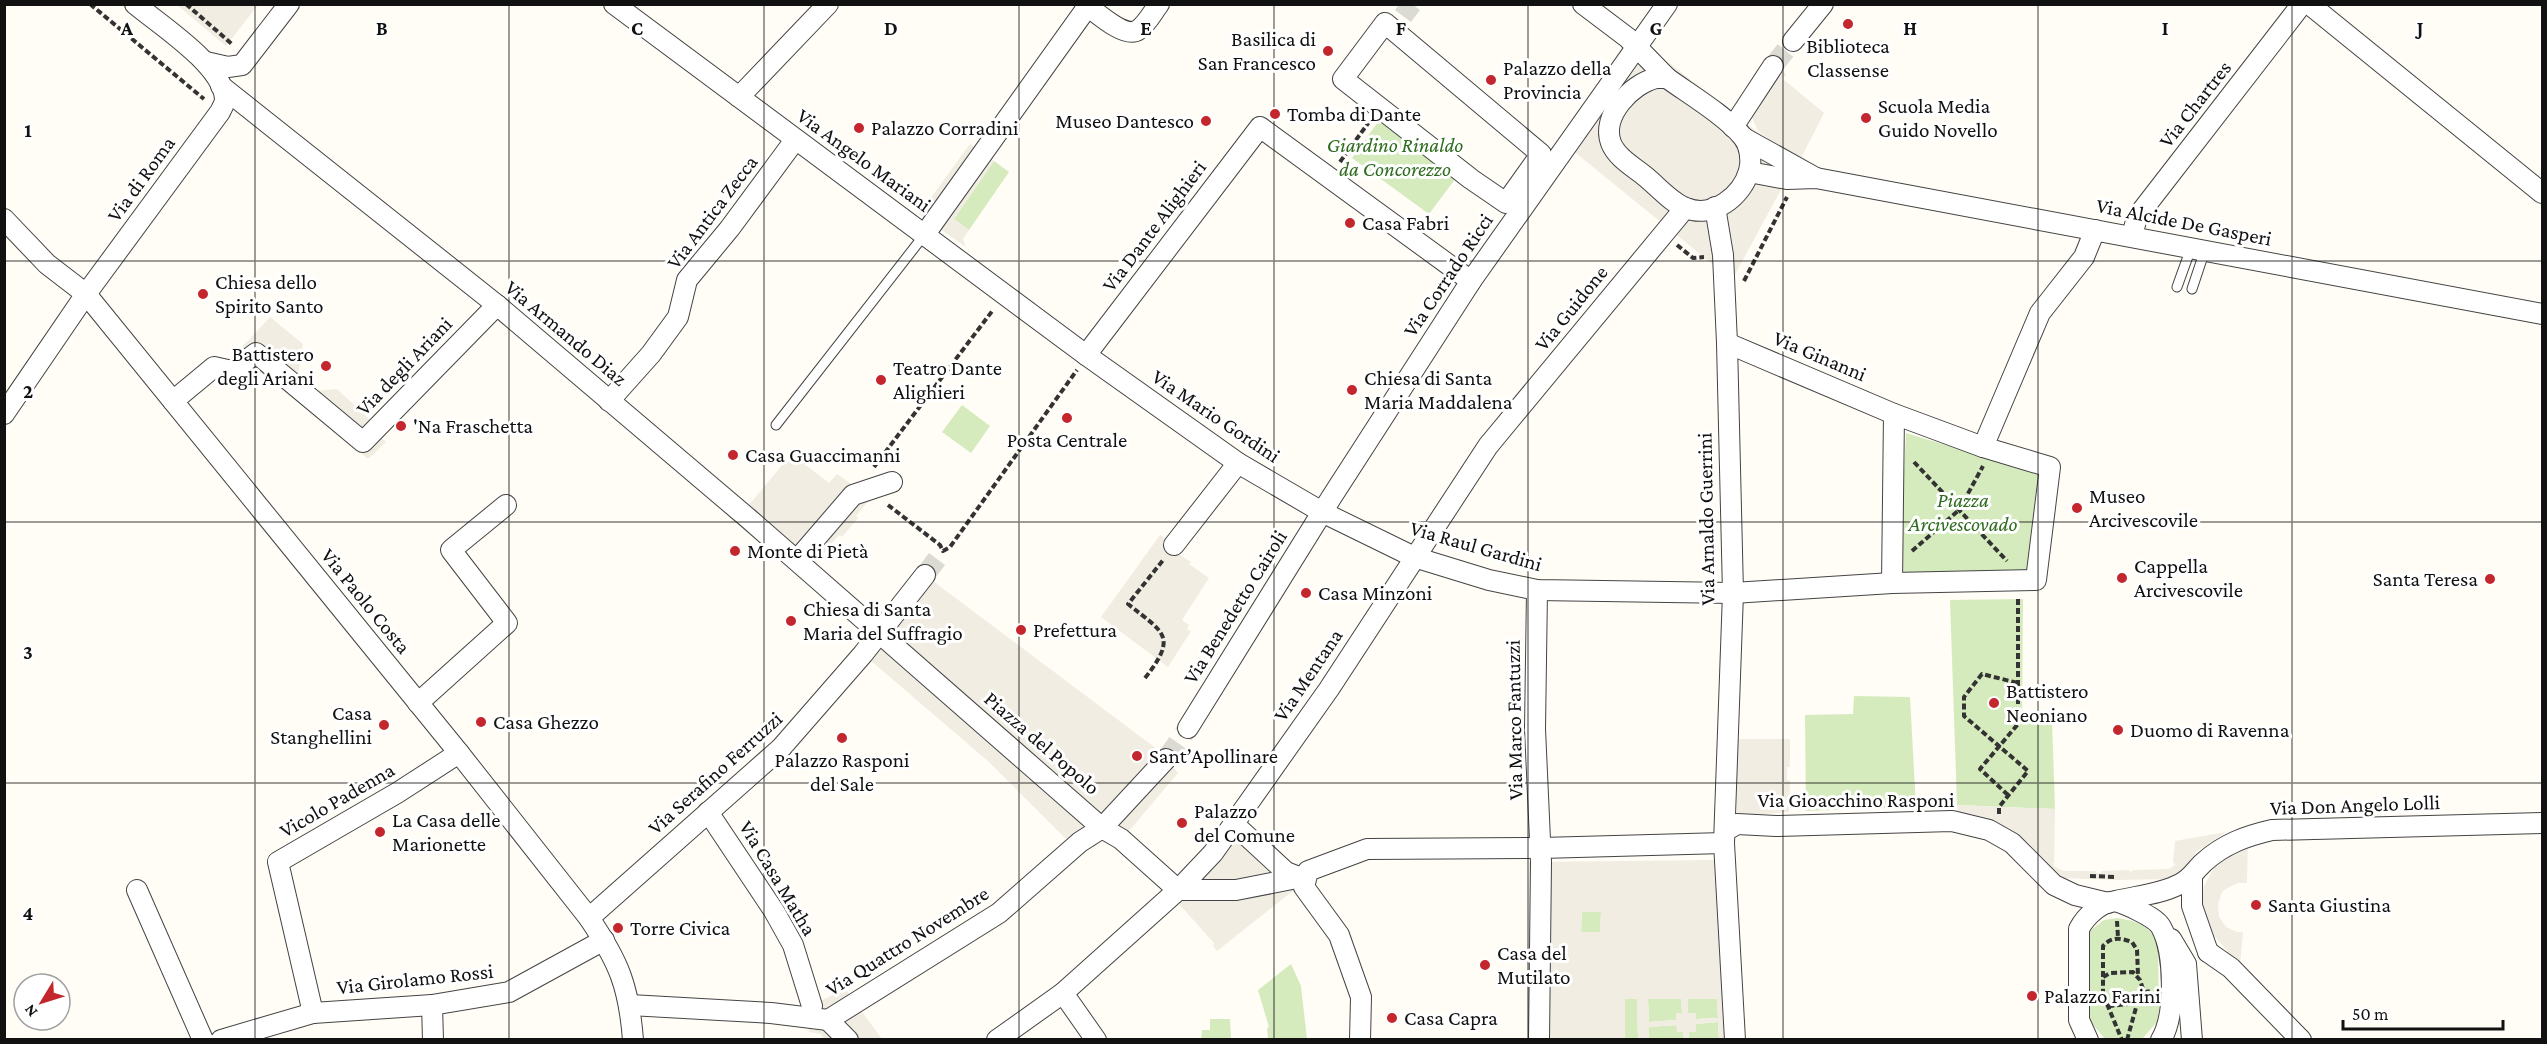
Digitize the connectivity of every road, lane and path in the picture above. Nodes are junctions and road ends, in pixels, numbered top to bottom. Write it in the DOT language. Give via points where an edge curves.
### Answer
graph roads {
  1 [pos="90,4"];
  2 [pos="135,4"];
  3 [pos="186,4"];
  4 [pos="289,4"];
  5 [pos="614,4"];
  6 [pos="828,4"];
  7 [pos="1159,4"];
  8 [pos="1583,4"];
  9 [pos="1667,4"];
  10 [pos="1823,4"];
  11 [pos="2302,4"];
  12 [pos="2309,4"];
  13 [pos="1087,5"];
  14 [pos="1793,41"];
  15 [pos="235,47"];
  16 [pos="1636,48"];
  17 [pos="206,62"];
  18 [pos="1773,66"];
  19 [pos="1667,78"];
  20 [pos="221,86"];
  21 [pos="739,97"];
  22 [pos="1379,107"];
  23 [pos="220,112"];
  24 [pos="1738,133"];
  25 [pos="795,140"];
  26 [pos="1749,172"];
  27 [pos="1329,178"];
  28 [pos="1816,178"];
  29 [pos="1531,182"];
  30 [pos="1789,193"];
  31 [pos="2542,193"];
  32 [pos="1715,207"];
  33 [pos="1685,208"];
  34 [pos="4,219"];
  35 [pos="2095,230"];
  36 [pos="1663,233"];
  37 [pos="925,234"];
  38 [pos="2132,236"];
  39 [pos="2198,249"];
  40 [pos="1723,255"];
  41 [pos="1471,281"];
  42 [pos="2177,286"];
  43 [pos="1741,288"];
  44 [pos="2192,289"];
  45 [pos="86,294"];
  46 [pos="999,303"];
  47 [pos="497,305"];
  48 [pos="2542,314"];
  49 [pos="1727,343"];
  50 [pos="1083,360"];
  51 [pos="173,401"];
  52 [pos="609,401"];
  53 [pos="4,414"];
  54 [pos="1894,414"];
  55 [pos="776,425"];
  56 [pos="1893,445"];
  57 [pos="1983,447"];
  58 [pos="1238,463"];
  59 [pos="892,482"];
  60 [pos="864,487"];
  61 [pos="506,506"];
  62 [pos="1959,510"];
  63 [pos="1322,512"];
  64 [pos="1174,545"];
  65 [pos="1414,557"];
  66 [pos="797,560"];
  67 [pos="1892,573"];
  68 [pos="925,575"];
  69 [pos="2022,580"];
  70 [pos="1537,591"];
  71 [pos="1741,593"];
  72 [pos="876,629"];
  73 [pos="1145,678"];
  74 [pos="2018,683"];
  75 [pos="418,703"];
  76 [pos="2010,717"];
  77 [pos="2018,724"];
  78 [pos="1188,728"];
  79 [pos="1999,746"];
  80 [pos="459,753"];
  81 [pos="1166,759"];
  82 [pos="2008,795"];
  83 [pos="708,812"];
  84 [pos="1998,821"];
  85 [pos="1237,822"];
  86 [pos="2542,823"];
  87 [pos="1102,828"];
  88 [pos="1725,837"];
  89 [pos="1540,848"];
  90 [pos="1304,876"];
  91 [pos="2192,878"];
  92 [pos="137,890"];
  93 [pos="1178,890"];
  94 [pos="2114,907"];
  95 [pos="589,918"];
  96 [pos="2160,925"];
  97 [pos="2118,938"];
  98 [pos="604,940"];
  99 [pos="2208,952"];
  100 [pos="2186,964"];
  101 [pos="2138,976"];
  102 [pos="2103,977"];
  103 [pos="2165,988"];
  104 [pos="2144,992"];
  105 [pos="1063,993"];
  106 [pos="2137,1003"];
  107 [pos="2107,1004"];
  108 [pos="432,1005"];
  109 [pos="630,1005"];
  110 [pos="812,1006"];
  111 [pos="313,1014"];
  112 [pos="828,1020"];
  113 [pos="1009,1036"];
  114 [pos="203,1040"];
  115 [pos="221,1040"];
  116 [pos="433,1040"];
  117 [pos="633,1040"];
  118 [pos="848,1040"];
  119 [pos="1096,1040"];
  120 [pos="1360,1040"];
  121 [pos="1539,1040"];
  122 [pos="1735,1040"];
  123 [pos="2088,1040"];
  124 [pos="2125,1040"];
  125 [pos="2161,1040"];
  126 [pos="2192,1040"];
  127 [pos="2301,1040"];
  1 -- 23 [label="path"];
  2 -- 17 [label="street"];
  3 -- 15 [label="path"];
  4 -- 17 [label="street" via="242,65 228,67"];
  5 -- 21 [label="street, Via Angelo Mariani"];
  6 -- 21 [label="street"];
  7 -- 13 [label="street" via="1139,30 1131,33 1123,32"];
  8 -- 16 [label="street"];
  9 -- 16 [label="street, Via Corrado Ricci"];
  10 -- 14 [label="street"];
  11 -- 38 [label="street, Via Chartres" via="2137,218"];
  12 -- 31 [label="street"];
  13 -- 37 [label="street"];
  16 -- 19 [label="street"];
  16 -- 29 [label="street, Via Corrado Ricci" via="1566,148"];
  17 -- 20 [label="street"];
  18 -- 24 [label="street"];
  19 -- 24 [label="street"];
  19 -- 33 [label="street" via="1646,81 1628,94 1614,113 1609,136 1618,155"];
  20 -- 23 [label="street" via="225,101"];
  20 -- 47 [label="street, Via Armando Diaz"];
  21 -- 25 [label="street, Via Angelo Mariani"];
  22 -- 27 [label="path"];
  22 -- 29 [label="street" via="1506,203"];
  22 -- 29 [label="street" via="1343,79 1385,22 1398,22 1541,154"];
  23 -- 45 [label="street, Via di Roma"];
  24 -- 26 [label="street" via="1752,159"];
  24 -- 28 [label="street, Via Alcide De Gasperi"];
  25 -- 37 [label="street, Via Angelo Mariani"];
  25 -- 52 [label="street, Via Antica Zecca" via="687,280 678,316 651,354"];
  26 -- 28 [label="street, Via Alcide De Gasperi" via="1787,179"];
  26 -- 32 [label="street" via="1742,188"];
  27 -- 41 [label="street"];
  27 -- 50 [label="street, Via Dante Alighieri" via="1260,127"];
  28 -- 35 [label="street, Via Alcide De Gasperi"];
  29 -- 41 [label="street, Via Corrado Ricci"];
  30 -- 43 [label="path"];
  32 -- 33 [label="street" via="1700,211"];
  32 -- 40 [label="street, Via Arnaldo Guerrini"];
  33 -- 36 [label="street, Via Guidone"];
  34 -- 45 [label="street, Via Paolo Costa" via="47,264"];
  35 -- 38 [label="street, Via Alcide De Gasperi"];
  35 -- 57 [label="street" via="2084,257 2040,313"];
  36 -- 40 [label="path" via="1693,258"];
  36 -- 65 [label="street, Via Guidone" via="1488,446"];
  37 -- 50 [label="street, Via Angelo Mariani"];
  37 -- 55 [label="lane"];
  38 -- 39 [label="street, Via Alcide De Gasperi"];
  39 -- 42 [label="lane"];
  39 -- 44 [label="lane"];
  39 -- 48 [label="street, Via Alcide De Gasperi"];
  40 -- 49 [label="street, Via Arnaldo Guerrini"];
  41 -- 63 [label="street, Via Corrado Ricci"];
  45 -- 51 [label="street, Via Paolo Costa"];
  45 -- 53 [label="street, Via di Roma"];
  46 -- 60 [label="path"];
  47 -- 51 [label="street, Via degli Ariani" via="363,442 256,353 232,371 214,367"];
  47 -- 52 [label="street, Via Armando Diaz"];
  49 -- 54 [label="street, Via Ginanni"];
  49 -- 71 [label="street, Via Arnaldo Guerrini"];
  50 -- 58 [label="street, Via Mario Gordini"];
  50 -- 60 [label="path" via="950,547 943,551"];
  51 -- 75 [label="street, Via Paolo Costa"];
  52 -- 66 [label="street, Via Armando Diaz"];
  54 -- 56 [label="street"];
  54 -- 57 [label="street"];
  56 -- 62 [label="path" via="1905,452"];
  56 -- 67 [label="street"];
  57 -- 62 [label="path" via="1987,458"];
  57 -- 69 [label="street" via="2050,467 2036,580"];
  58 -- 63 [label="street, Via Mario Gordini"];
  58 -- 64 [label="street"];
  59 -- 60 [label="street"];
  60 -- 66 [label="street"];
  61 -- 75 [label="street" via="451,550 507,623"];
  62 -- 67 [label="path"];
  62 -- 69 [label="path"];
  63 -- 65 [label="street, Via Raul Gardini"];
  63 -- 78 [label="street, Via Benedetto Cairoli"];
  64 -- 73 [label="path" via="1128,604 1160,630 1165,643 1161,658"];
  65 -- 70 [label="street, Via Raul Gardini"];
  65 -- 85 [label="street, Via Mentana"];
  66 -- 72 [label="street, Via Armando Diaz"];
  67 -- 69 [label="street" via="1960,581"];
  67 -- 71 [label="street, Via Raul Gardini"];
  68 -- 72 [label="street"];
  69 -- 74 [label="path"];
  70 -- 71 [label="street, Via Raul Gardini"];
  70 -- 89 [label="street, Via Marco Fantuzzi" via="1535,729"];
  71 -- 88 [label="street, Via Arnaldo Guerrini"];
  72 -- 83 [label="street, Via Serafino Ferruzzi" via="863,654 781,748"];
  72 -- 87 [label="street, Piazza del Popolo"];
  74 -- 77 [label="path"];
  74 -- 79 [label="path" via="1982,674 1964,697 1964,716"];
  75 -- 80 [label="street, Via Paolo Costa"];
  76 -- 77 [label="path"];
  77 -- 79 [label="path"];
  79 -- 82 [label="path" via="1980,769"];
  79 -- 82 [label="path" via="2028,771"];
  80 -- 95 [label="street, Via Paolo Costa"];
  80 -- 111 [label="street, Vicolo Padenna" via="397,794 278,862"];
  81 -- 87 [label="street, Piazza del Popolo"];
  82 -- 84 [label="path" via="1999,807"];
  83 -- 95 [label="street, Via Serafino Ferruzzi"];
  83 -- 110 [label="street, Via Casa Matha" via="793,945"];
  85 -- 90 [label="street" via="1286,872"];
  85 -- 93 [label="street, Via Mentana"];
  86 -- 91 [label="street, Via Don Angelo Lolli" via="2272,830 2226,846 2201,864"];
  87 -- 93 [label="street" via="1125,842"];
  87 -- 112 [label="street, Via Quattro Novembre" via="1080,842 999,913"];
  88 -- 89 [label="street, Via Gioacchino Rasponi"];
  88 -- 94 [label="street, Via Gioacchino Rasponi" via="1737,824 1952,821 1989,830 2012,843 2054,885"];
  88 -- 122 [label="street, Via Arnaldo Guerrini"];
  89 -- 90 [label="street" via="1367,849"];
  89 -- 121 [label="street, Via Marco Fantuzzi"];
  90 -- 93 [label="street" via="1236,890"];
  90 -- 120 [label="street" via="1304,887 1339,935 1362,997"];
  91 -- 94 [label="street, Via Don Angelo Lolli"];
  91 -- 99 [label="street" via="2193,906"];
  92 -- 114 [label="street"];
  93 -- 105 [label="street, Via Mentana"];
  94 -- 96 [label="street, Via Gioacchino Rasponi" via="2148,915"];
  94 -- 97 [label="path"];
  94 -- 123 [label="street" via="2085,918 2079,929 2079,1020"];
  95 -- 98 [label="street, Via Paolo Costa"];
  96 -- 100 [label="street"];
  96 -- 103 [label="street" via="2170,959"];
  97 -- 101 [label="path" via="2132,942 2138,950"];
  97 -- 102 [label="path" via="2103,946"];
  98 -- 108 [label="street, Via Girolamo Rossi" via="509,992"];
  98 -- 109 [label="street, Via Paolo Costa" via="623,977"];
  99 -- 100 [label="street" via="2198,953"];
  99 -- 127 [label="street" via="2231,968"];
  100 -- 103 [label="street"];
  100 -- 126 [label="street"];
  101 -- 102 [label="path" via="2133,972"];
  101 -- 104 [label="path"];
  102 -- 107 [label="path" via="2103,998"];
  103 -- 104 [label="path"];
  103 -- 125 [label="street" via="2168,1021"];
  104 -- 106 [label="path"];
  105 -- 113 [label="street, Via Mentana"];
  105 -- 119 [label="street"];
  106 -- 107 [label="path"];
  106 -- 124 [label="path"];
  107 -- 124 [label="path"];
  108 -- 111 [label="street, Via Girolamo Rossi"];
  108 -- 116 [label="street"];
  109 -- 112 [label="street, Via Quattro Novembre"];
  109 -- 117 [label="street, Via Paolo Costa"];
  111 -- 115 [label="street, Via Girolamo Rossi"];
  112 -- 118 [label="street"];
}
